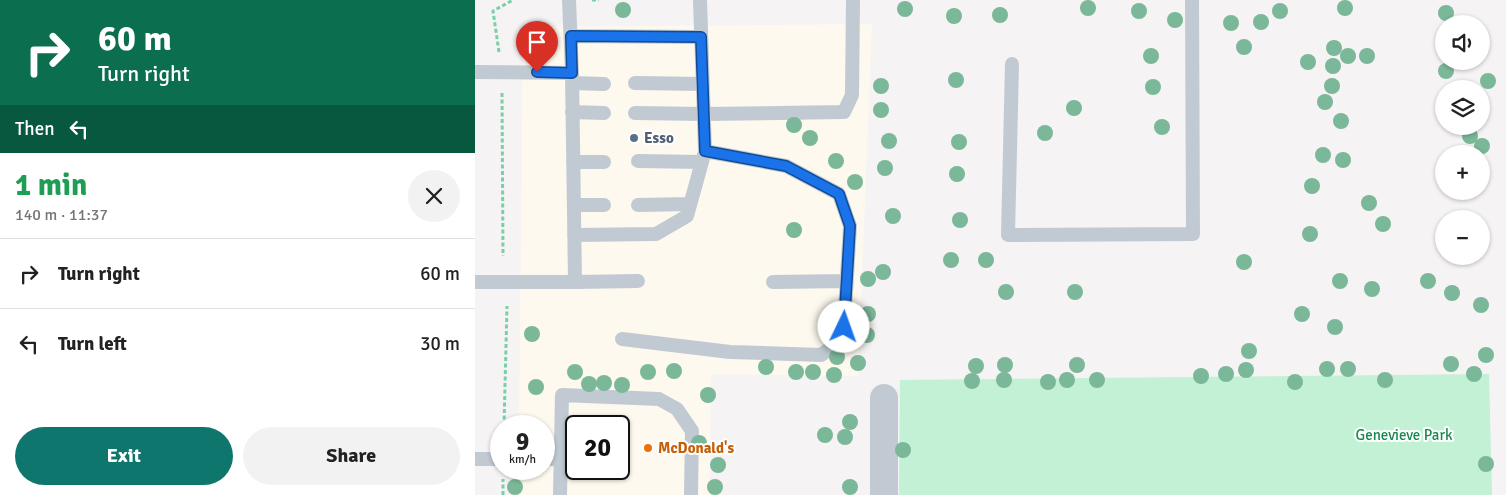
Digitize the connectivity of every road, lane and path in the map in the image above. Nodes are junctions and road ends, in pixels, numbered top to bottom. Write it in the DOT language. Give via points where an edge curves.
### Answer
graph roads {
  1 [pos="513,0"];
  2 [pos="569,0"];
  3 [pos="592,0"];
  4 [pos="599,0"];
  5 [pos="700,0"];
  6 [pos="853,0"];
  7 [pos="1192,0"];
  8 [pos="571,36"];
  9 [pos="701,37"];
  10 [pos="1012,64"];
  11 [pos="475,72"];
  12 [pos="502,72"];
  13 [pos="572,78"];
  14 [pos="635,83"];
  15 [pos="603,84"];
  16 [pos="703,84"];
  17 [pos="572,112"];
  18 [pos="604,113"];
  19 [pos="635,113"];
  20 [pos="704,114"];
  21 [pos="703,156"];
  22 [pos="638,161"];
  23 [pos="573,162"];
  24 [pos="604,162"];
  25 [pos="690,204"];
  26 [pos="574,205"];
  27 [pos="604,205"];
  28 [pos="638,205"];
  29 [pos="574,235"];
  30 [pos="503,256"];
  31 [pos="638,281"];
  32 [pos="475,282"];
  33 [pos="575,282"];
  34 [pos="773,282"];
  35 [pos="847,282"];
  36 [pos="507,306"];
  37 [pos="622,339"];
  38 [pos="884,398"];
  39 [pos="504,415"];
  40 [pos="475,459"];
  41 [pos="490,459"];
  42 [pos="555,459"];
  43 [pos="560,459"];
  44 [pos="560,495"];
  45 [pos="691,495"];
  46 [pos="884,495"];
  1 -- 12 [label="path" via="493,11"];
  2 -- 8 [label="lane"];
  3 -- 4 [label="path"];
  5 -- 9 [label="lane"];
  6 -- 20 [label="lane" via="852,95 843,112"];
  7 -- 10 [label="lane" via="1193,234 1008,235"];
  8 -- 9 [label="lane"];
  8 -- 13 [label="lane"];
  9 -- 16 [label="lane"];
  11 -- 12 [label="lane"];
  12 -- 13 [label="lane"];
  12 -- 30 [label="path"];
  13 -- 15 [label="lane"];
  13 -- 17 [label="lane"];
  14 -- 16 [label="lane"];
  16 -- 20 [label="lane"];
  17 -- 18 [label="lane"];
  17 -- 23 [label="lane"];
  19 -- 20 [label="lane"];
  20 -- 21 [label="lane"];
  21 -- 22 [label="lane"];
  21 -- 25 [label="lane"];
  21 -- 35 [label="lane" via="786,166 839,194 850,226"];
  23 -- 24 [label="lane"];
  23 -- 26 [label="lane"];
  25 -- 28 [label="lane"];
  25 -- 29 [label="lane" via="687,216 656,234"];
  26 -- 27 [label="lane"];
  26 -- 29 [label="lane"];
  29 -- 33 [label="lane"];
  31 -- 33 [label="lane"];
  32 -- 33 [label="lane"];
  34 -- 35 [label="lane"];
  35 -- 37 [label="lane" via="844,327 839,342 821,355 730,352"];
  36 -- 39 [label="path"];
  38 -- 46 [label="street"];
  40 -- 41 [label="lane"];
  42 -- 43 [label="lane"];
  43 -- 44 [label="lane"];
  43 -- 45 [label="lane" via="562,395 659,399 677,409 692,430"];
}
